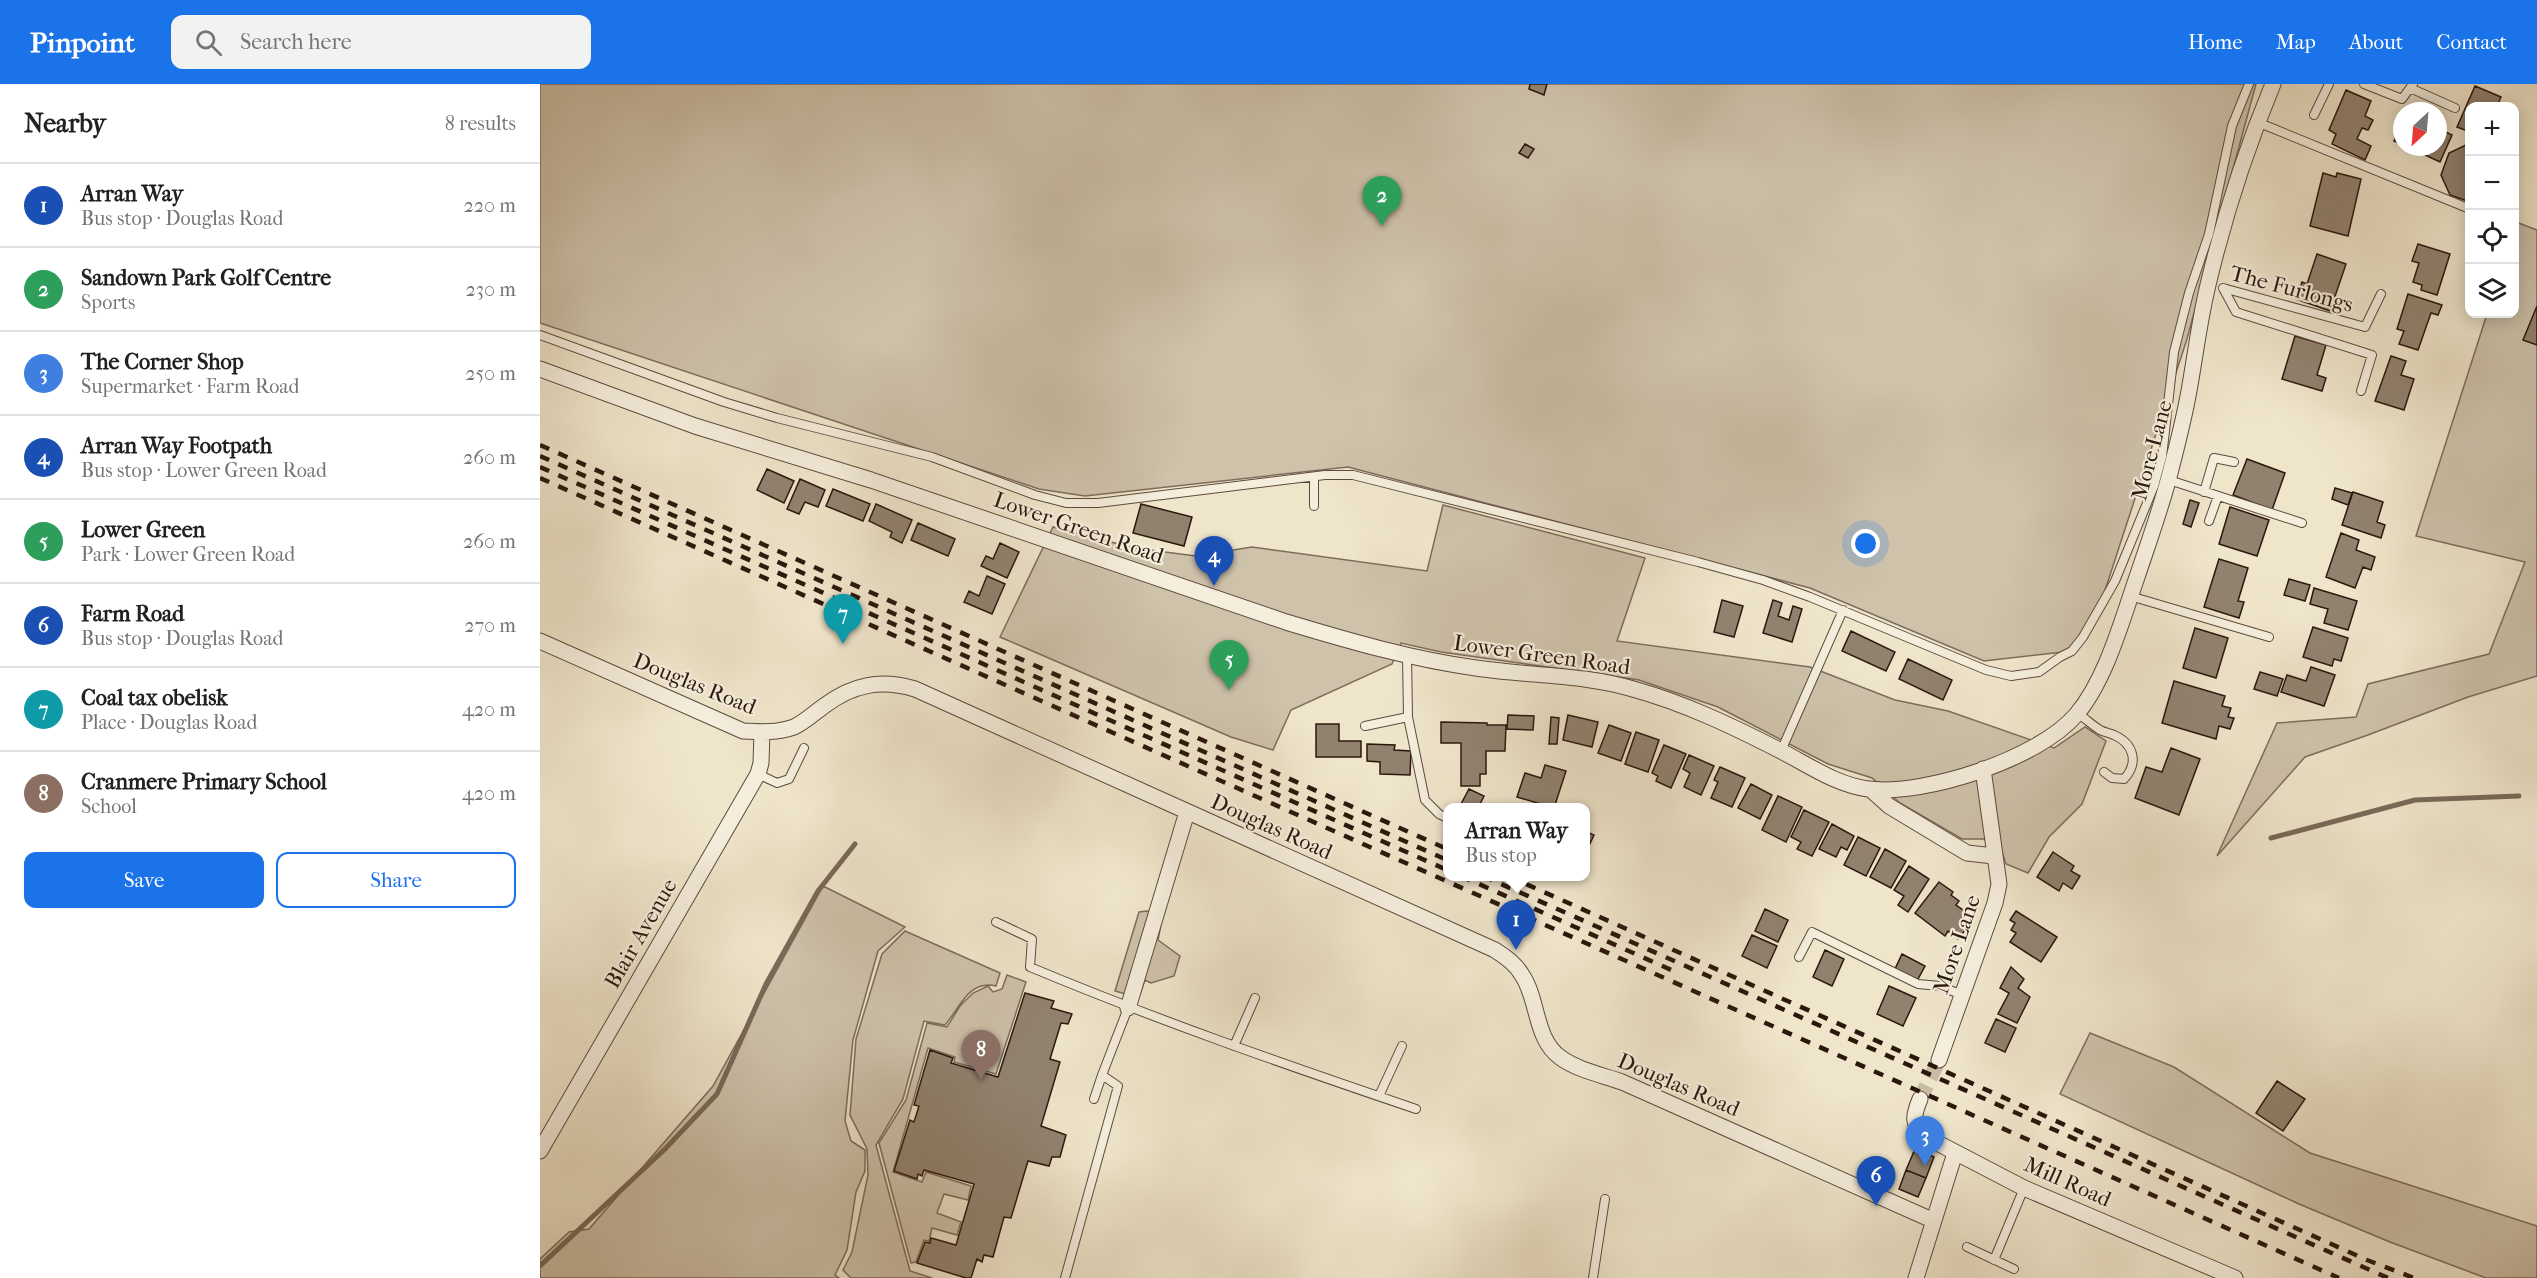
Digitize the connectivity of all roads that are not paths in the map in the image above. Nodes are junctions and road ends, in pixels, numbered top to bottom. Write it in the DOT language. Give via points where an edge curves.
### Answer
graph roads {
  1 [pos="2249,84"];
  2 [pos="2272,84"];
  3 [pos="2329,84"];
  4 [pos="2364,84"];
  5 [pos="2411,86"];
  6 [pos="2455,108"];
  7 [pos="2314,115"];
  8 [pos="2257,122"];
  9 [pos="2465,207"];
  10 [pos="2215,286"];
  11 [pos="2381,294"];
  12 [pos="540,335"];
  13 [pos="540,369"];
  14 [pos="2361,391"];
  15 [pos="2234,462"];
  16 [pos="1314,478"];
  17 [pos="2169,480"];
  18 [pos="2204,492"];
  19 [pos="2218,496"];
  20 [pos="1314,506"];
  21 [pos="2209,521"];
  22 [pos="2302,523"];
  23 [pos="2130,596"];
  24 [pos="1843,610"];
  25 [pos="2269,638"];
  26 [pos="540,641"];
  27 [pos="1407,656"];
  28 [pos="2077,713"];
  29 [pos="1408,717"];
  30 [pos="1365,726"];
  31 [pos="762,732"];
  32 [pos="804,748"];
  33 [pos="1781,751"];
  34 [pos="1983,769"];
  35 [pos="2104,772"];
  36 [pos="758,774"];
  37 [pos="1870,789"];
  38 [pos="1187,812"];
  39 [pos="1443,816"];
  40 [pos="1994,856"];
  41 [pos="996,922"];
  42 [pos="1799,957"];
  43 [pos="1962,995"];
  44 [pos="1255,998"];
  45 [pos="1128,1008"];
  46 [pos="1234,1046"];
  47 [pos="1402,1046"];
  48 [pos="1940,1060"];
  49 [pos="1102,1075"];
  50 [pos="1379,1096"];
  51 [pos="1094,1099"];
  52 [pos="1920,1099"];
  53 [pos="1416,1109"];
  54 [pos="540,1151"];
  55 [pos="1955,1153"];
  56 [pos="2024,1188"];
  57 [pos="1605,1199"];
  58 [pos="1932,1220"];
  59 [pos="1967,1247"];
  60 [pos="1994,1260"];
  61 [pos="2014,1269"];
  62 [pos="1065,1278"];
  63 [pos="1593,1278"];
  64 [pos="1916,1278"];
  65 [pos="2235,1278"];
  1 -- 24 [label="lane" via="2232,126 2209,234 2174,352 2162,458 2154,486 2115,582 2083,637 2072,651 2040,672 2011,676 1986,670"];
  2 -- 8 [label="street, More Lane"];
  3 -- 7 [label="lane"];
  4 -- 5 [label="lane" via="2402,99"];
  5 -- 6 [label="lane"];
  8 -- 9 [label="lane"];
  8 -- 10 [label="street, More Lane" via="2242,166"];
  10 -- 11 [label="lane, The Furlongs" via="2365,327"];
  10 -- 14 [label="lane" via="2236,312 2372,354"];
  10 -- 17 [label="street, More Lane"];
  12 -- 16 [label="lane" via="724,402 932,457 1065,503 1098,503"];
  13 -- 27 [label="street, Lower Green Road" via="695,426 871,480 1286,622"];
  15 -- 18 [label="lane" via="2214,458"];
  16 -- 20 [label="lane"];
  16 -- 24 [label="lane" via="1353,476 1468,503 1763,580"];
  17 -- 18 [label="lane"];
  17 -- 23 [label="street, More Lane"];
  18 -- 19 [label="lane"];
  19 -- 21 [label="lane"];
  19 -- 22 [label="lane"];
  23 -- 25 [label="lane"];
  23 -- 28 [label="street, More Lane" via="2105,663"];
  24 -- 33 [label="lane"];
  26 -- 31 [label="street, Douglas Road" via="743,731"];
  27 -- 29 [label="lane"];
  27 -- 33 [label="street, Lower Green Road" via="1626,687 1711,717"];
  28 -- 34 [label="street, More Lane" via="2054,735"];
  28 -- 35 [label="lane" via="2101,730 2116,735 2134,757 2132,771 2124,779 2112,778"];
  29 -- 30 [label="lane"];
  29 -- 39 [label="lane" via="1425,800"];
  31 -- 36 [label="street, Blair Avenue"];
  31 -- 38 [label="street, Douglas Road" via="795,726 859,686 897,684"];
  32 -- 36 [label="lane" via="789,779 777,783"];
  33 -- 37 [label="street, More Lane" via="1825,775"];
  34 -- 37 [label="street, More Lane" via="1921,787"];
  34 -- 40 [label="street, More Lane"];
  36 -- 54 [label="street, Blair Avenue"];
  37 -- 40 [label="street" via="1888,806 1967,852"];
  38 -- 45 [label="street"];
  38 -- 58 [label="street, Douglas Road" via="1512,961 1531,992 1548,1045 1560,1058"];
  40 -- 43 [label="street, More Lane" via="2000,884"];
  41 -- 45 [label="lane" via="1032,939 1030,967"];
  42 -- 43 [label="lane" via="1812,932 1918,984 1940,986"];
  43 -- 48 [label="street, More Lane"];
  44 -- 46 [label="lane"];
  45 -- 46 [label="lane"];
  45 -- 49 [label="lane"];
  46 -- 50 [label="lane"];
  47 -- 50 [label="lane"];
  49 -- 51 [label="lane"];
  49 -- 62 [label="lane" via="1118,1086"];
  50 -- 53 [label="lane"];
  52 -- 55 [label="street, Mill Road" via="1913,1116 1917,1129"];
  55 -- 56 [label="street, Mill Road"];
  55 -- 58 [label="street"];
  56 -- 60 [label="lane"];
  56 -- 65 [label="street, Mill Road"];
  57 -- 63 [label="lane"];
  58 -- 64 [label="street"];
  59 -- 60 [label="lane"];
  60 -- 61 [label="lane"];
}
